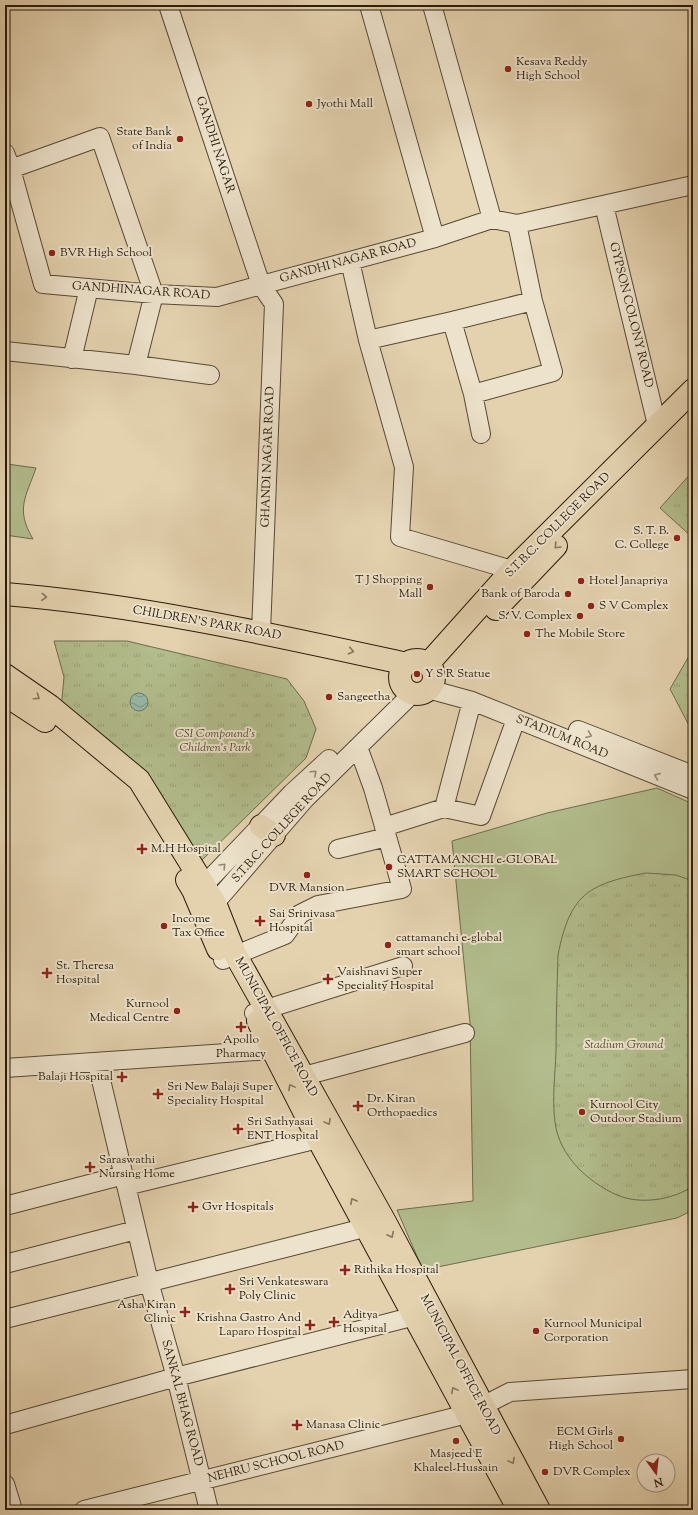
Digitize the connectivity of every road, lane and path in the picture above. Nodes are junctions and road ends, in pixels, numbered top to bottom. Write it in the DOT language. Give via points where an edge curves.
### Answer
graph roads {
  1 [pos="168,5"];
  2 [pos="369,5"];
  3 [pos="432,5"];
  4 [pos="7,164"];
  5 [pos="693,185"];
  6 [pos="604,205"];
  7 [pos="492,219"];
  8 [pos="517,224"];
  9 [pos="435,238"];
  10 [pos="350,261"];
  11 [pos="261,285"];
  12 [pos="89,288"];
  13 [pos="154,294"];
  14 [pos="532,301"];
  15 [pos="452,321"];
  16 [pos="368,340"];
  17 [pos="5,351"];
  18 [pos="72,359"];
  19 [pos="136,365"];
  20 [pos="210,376"];
  21 [pos="693,390"];
  22 [pos="473,394"];
  23 [pos="693,410"];
  24 [pos="657,425"];
  25 [pos="481,434"];
  26 [pos="512,570"];
  27 [pos="5,594"];
  28 [pos="5,609"];
  29 [pos="261,632"];
  30 [pos="5,675"];
  31 [pos="418,679"];
  32 [pos="5,695"];
  33 [pos="472,701"];
  34 [pos="516,719"];
  35 [pos="358,747"];
  36 [pos="693,775"];
  37 [pos="693,790"];
  38 [pos="444,808"];
  39 [pos="267,831"];
  40 [pos="386,832"];
  41 [pos="338,850"];
  42 [pos="203,897"];
  43 [pos="229,957"];
  44 [pos="403,966"];
  45 [pos="261,1011"];
  46 [pos="464,1033"];
  47 [pos="272,1050"];
  48 [pos="96,1063"];
  49 [pos="5,1068"];
  50 [pos="304,1076"];
  51 [pos="318,1138"];
  52 [pos="125,1181"];
  53 [pos="5,1206"];
  54 [pos="368,1226"];
  55 [pos="136,1230"];
  56 [pos="5,1264"];
  57 [pos="149,1282"];
  58 [pos="415,1316"];
  59 [pos="5,1319"];
  60 [pos="176,1377"];
  61 [pos="693,1379"];
  62 [pos="475,1411"];
  63 [pos="5,1425"];
  64 [pos="202,1480"];
  65 [pos="5,1484"];
  66 [pos="13,1510"];
  67 [pos="84,1510"];
  68 [pos="209,1510"];
  69 [pos="520,1510"];
  70 [pos="539,1510"];
  1 -- 11 [label="street, GANDHI NAGAR"];
  2 -- 9 [label="street"];
  3 -- 7 [label="street"];
  4 -- 12 [label="street, GANDHINAGAR ROAD" via="43,284"];
  4 -- 13 [label="street" via="100,137"];
  5 -- 6 [label="street"];
  6 -- 8 [label="street"];
  6 -- 24 [label="street, GYPSON COLONY ROAD"];
  7 -- 8 [label="street"];
  7 -- 9 [label="street, GANDHI NAGAR ROAD"];
  8 -- 14 [label="street"];
  9 -- 10 [label="street, GANDHI NAGAR ROAD"];
  10 -- 11 [label="street, GANDHI NAGAR ROAD"];
  10 -- 16 [label="street"];
  11 -- 13 [label="street, GANDHINAGAR ROAD" via="217,297"];
  11 -- 29 [label="street, GHANDI NAGAR ROAD" via="274,304"];
  12 -- 13 [label="street, GANDHINAGAR ROAD"];
  12 -- 18 [label="street"];
  13 -- 19 [label="street"];
  14 -- 15 [label="street"];
  14 -- 22 [label="street" via="553,372"];
  15 -- 16 [label="street"];
  15 -- 22 [label="street"];
  16 -- 26 [label="street" via="404,467 400,537"];
  17 -- 18 [label="street"];
  18 -- 19 [label="street"];
  19 -- 20 [label="street"];
  21 -- 24 [label="main road, S.T.B.C. COLLEGE ROAD"];
  22 -- 25 [label="street"];
  23 -- 31 [label="main road, S.T.B.C. COLLEGE ROAD, one-way"];
  24 -- 26 [label="main road, S.T.B.C. COLLEGE ROAD"];
  26 -- 31 [label="main road, S.T.B.C. COLLEGE ROAD"];
  27 -- 29 [label="main road, CHILDREN'S PARK ROAD, one-way" via="64,599"];
  28 -- 31 [label="main road, CHILDREN'S PARK ROAD" via="64,614 279,649"];
  29 -- 31 [label="main road, CHILDREN'S PARK ROAD, one-way"];
  30 -- 42 [label="main road, MUNICIPAL OFFICE ROAD, one-way" via="50,706 138,780"];
  31 -- 33 [label="street, STADIUM ROAD"];
  31 -- 35 [label="street, S.T.B.C. COLLEGE ROAD"];
  31 -- 36 [label="street, STADIUM ROAD, one-way" via="481,693"];
  39 -- 31 [label="street, one-way" via="292,793"];
  32 -- 42 [label="main road, MUNICIPAL OFFICE ROAD" via="41,717 128,787"];
  33 -- 34 [label="street, STADIUM ROAD"];
  33 -- 38 [label="street"];
  37 -- 34 [label="street, STADIUM ROAD, one-way"];
  34 -- 38 [label="street" via="481,816"];
  35 -- 39 [label="street, S.T.B.C. COLLEGE ROAD" via="305,799"];
  35 -- 40 [label="street"];
  38 -- 40 [label="street"];
  39 -- 42 [label="street"];
  40 -- 41 [label="street"];
  40 -- 43 [label="street" via="402,889 318,905 300,914 285,934"];
  42 -- 43 [label="main road, MUNICIPAL OFFICE ROAD"];
  43 -- 45 [label="main road, MUNICIPAL OFFICE ROAD"];
  44 -- 45 [label="street"];
  45 -- 47 [label="main road, MUNICIPAL OFFICE ROAD"];
  45 -- 50 [label="main road, MUNICIPAL OFFICE ROAD"];
  46 -- 50 [label="street"];
  47 -- 48 [label="street"];
  51 -- 47 [label="main road, MUNICIPAL OFFICE ROAD, one-way"];
  48 -- 49 [label="street"];
  48 -- 52 [label="street, SANKAL BHAG ROAD"];
  50 -- 62 [label="main road, MUNICIPAL OFFICE ROAD, one-way" via="384,1220"];
  51 -- 52 [label="street"];
  54 -- 51 [label="main road, MUNICIPAL OFFICE ROAD, one-way"];
  52 -- 53 [label="street"];
  52 -- 55 [label="street, SANKAL BHAG ROAD"];
  54 -- 57 [label="street"];
  54 -- 58 [label="main road, MUNICIPAL OFFICE ROAD"];
  55 -- 56 [label="street"];
  55 -- 57 [label="street, SANKAL BHAG ROAD"];
  57 -- 59 [label="street"];
  57 -- 60 [label="street, SANKAL BHAG ROAD"];
  58 -- 60 [label="street"];
  62 -- 58 [label="main road, MUNICIPAL OFFICE ROAD, one-way"];
  60 -- 63 [label="street"];
  60 -- 64 [label="street, SANKAL BHAG ROAD"];
  61 -- 62 [label="street, NEHRU SCHOOL ROAD" via="510,1392"];
  62 -- 64 [label="street, NEHRU SCHOOL ROAD"];
  62 -- 69 [label="main road, MUNICIPAL OFFICE ROAD"];
  62 -- 70 [label="main road, MUNICIPAL OFFICE ROAD, one-way"];
  64 -- 67 [label="street, NEHRU SCHOOL ROAD"];
  64 -- 68 [label="street, SANKAL BHAG ROAD"];
  65 -- 66 [label="street"];
}
